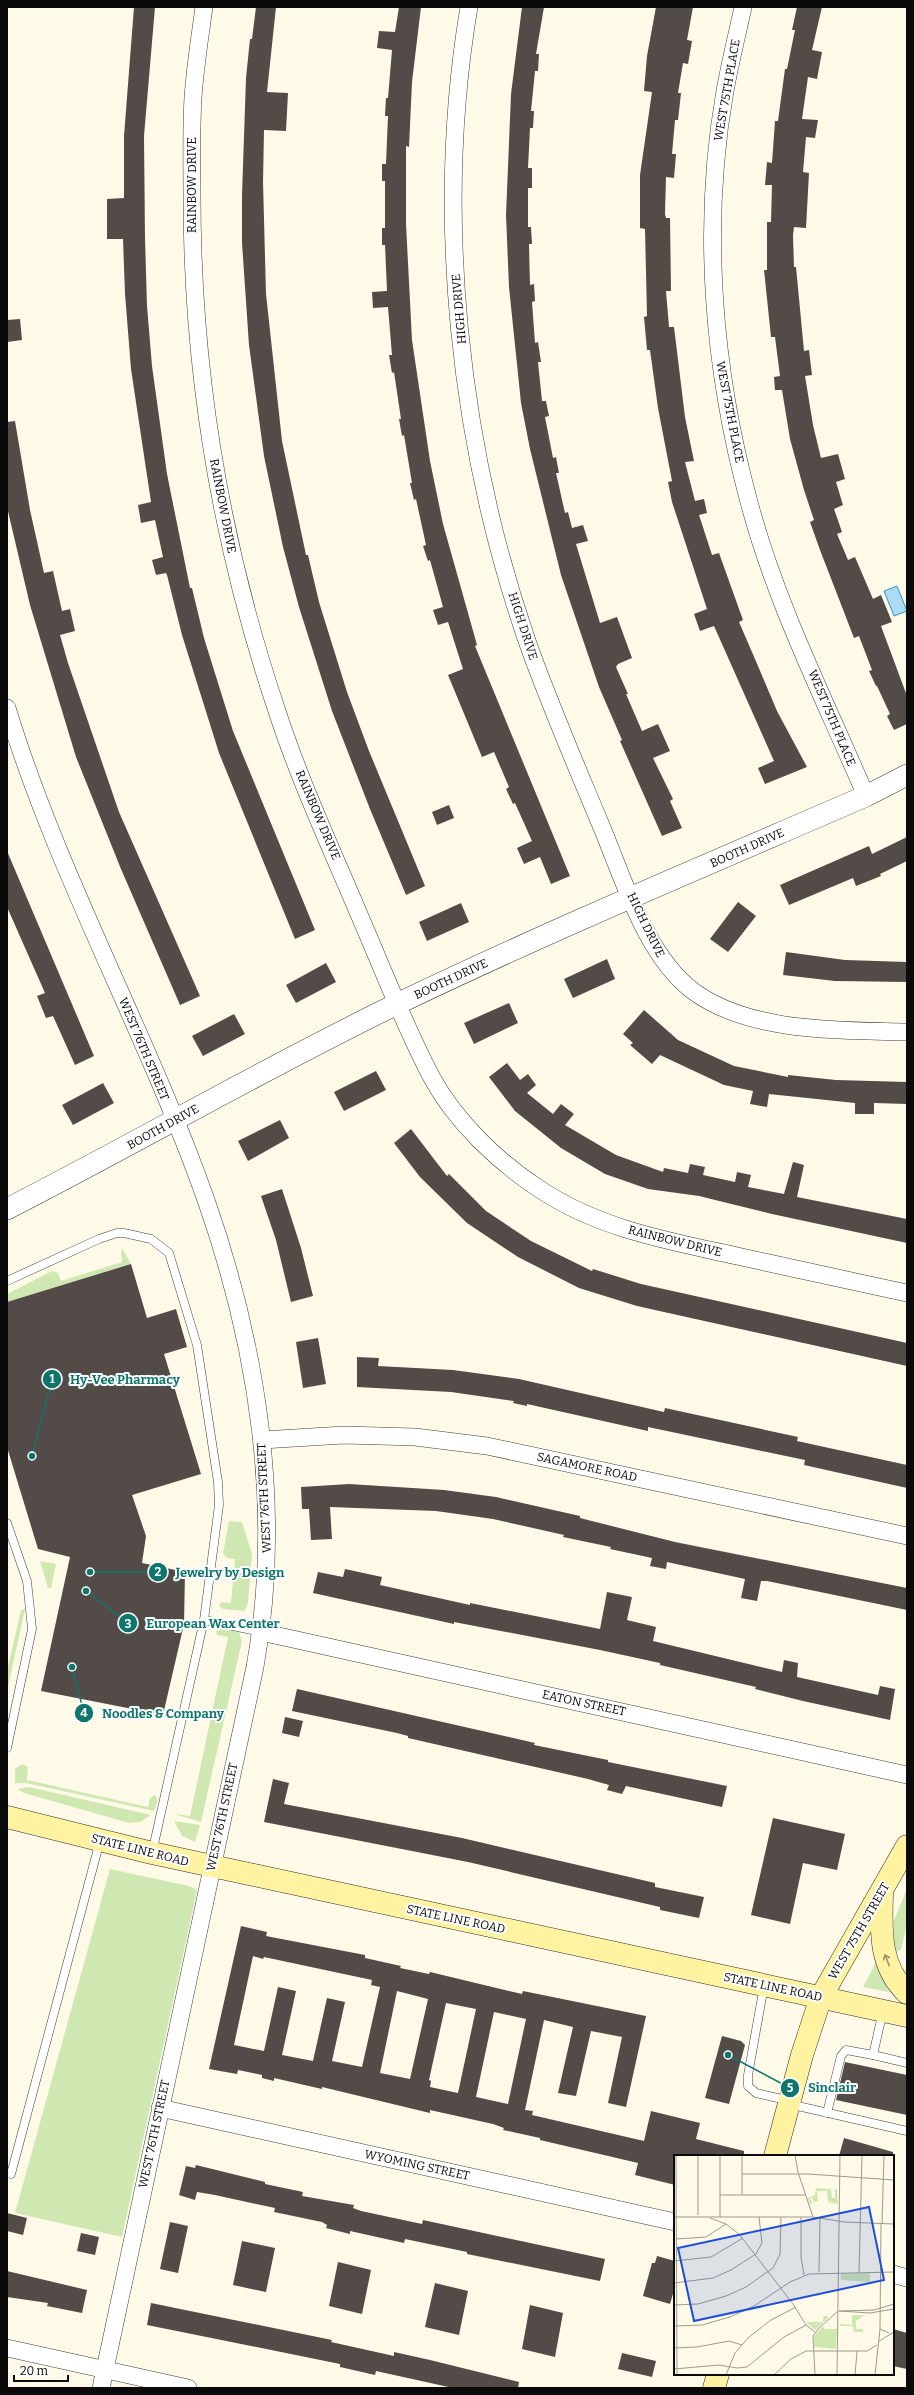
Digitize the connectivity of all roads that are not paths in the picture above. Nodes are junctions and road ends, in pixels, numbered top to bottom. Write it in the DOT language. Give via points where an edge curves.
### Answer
graph roads {
  1 [pos="204,7"];
  2 [pos="469,7"];
  3 [pos="742,7"];
  4 [pos="7,708"];
  5 [pos="907,775"];
  6 [pos="866,796"];
  7 [pos="632,898"];
  8 [pos="398,1004"];
  9 [pos="907,1032"];
  10 [pos="175,1121"];
  11 [pos="7,1208"];
  12 [pos="7,1281"];
  13 [pos="907,1293"];
  14 [pos="262,1440"];
  15 [pos="7,1523"];
  16 [pos="907,1536"];
  17 [pos="10,1541"];
  18 [pos="204,1620"];
  19 [pos="261,1632"];
  20 [pos="7,1748"];
  21 [pos="907,1775"];
  22 [pos="7,1817"];
  23 [pos="100,1840"];
  24 [pos="907,1846"];
  25 [pos="152,1853"];
  26 [pos="211,1866"];
  27 [pos="882,1894"];
  28 [pos="764,1985"];
  29 [pos="907,1993"];
  30 [pos="821,1997"];
  31 [pos="883,2011"];
  32 [pos="907,2016"];
  33 [pos="873,2055"];
  34 [pos="907,2063"];
  35 [pos="789,2102"];
  36 [pos="160,2108"];
  37 [pos="827,2113"];
  38 [pos="907,2131"];
  39 [pos="776,2155"];
  40 [pos="7,2173"];
  41 [pos="674,2222"];
  42 [pos="894,2274"];
  43 [pos="907,2278"];
  44 [pos="7,2348"];
  45 [pos="106,2370"];
  46 [pos="718,2375"];
  47 [pos="101,2388"];
  48 [pos="188,2388"];
  49 [pos="714,2388"];
  1 -- 8 [label="street, RAINBOW DRIVE" via="193,97 192,246 198,351 210,444 228,538 277,713 306,789"];
  2 -- 7 [label="street, HIGH DRIVE" via="454,177 455,256 462,341 476,445 500,550 527,640 552,709"];
  3 -- 6 [label="street, WEST 75TH PLACE" via="725,92 717,150 713,213 714,297 721,371 749,503 773,576"];
  4 -- 10 [label="street, WEST 76TH STREET" via="24,765"];
  5 -- 6 [label="street, BOOTH DRIVE"];
  6 -- 7 [label="street, BOOTH DRIVE"];
  7 -- 8 [label="street, BOOTH DRIVE"];
  7 -- 9 [label="street, HIGH DRIVE" via="663,961 676,977 709,1002 779,1024"];
  8 -- 10 [label="street, BOOTH DRIVE" via="301,1052"];
  8 -- 13 [label="street, RAINBOW DRIVE" via="433,1081 463,1122 500,1159 539,1189 574,1210 640,1234"];
  10 -- 11 [label="street, BOOTH DRIVE"];
  10 -- 14 [label="street, WEST 76TH STREET" via="223,1253 237,1309"];
  12 -- 18 [label="lane" via="117,1233 151,1239 169,1254 197,1345 218,1482 219,1506"];
  14 -- 16 [label="street, SAGAMORE ROAD" via="344,1435 415,1437 488,1446"];
  14 -- 19 [label="street, WEST 76TH STREET" via="267,1552"];
  15 -- 17 [label="lane"];
  17 -- 20 [label="lane" via="27,1581 32,1629"];
  18 -- 19 [label="lane"];
  18 -- 25 [label="lane"];
  19 -- 21 [label="street, EATON STREET"];
  19 -- 26 [label="street, WEST 76TH STREET"];
  22 -- 23 [label="main road, STATE LINE ROAD"];
  23 -- 25 [label="main road, STATE LINE ROAD"];
  23 -- 40 [label="lane" via="11,2174"];
  24 -- 27 [label="main road, WEST 75TH STREET"];
  25 -- 26 [label="main road, STATE LINE ROAD"];
  26 -- 28 [label="main road, STATE LINE ROAD"];
  26 -- 36 [label="street, WEST 76TH STREET"];
  29 -- 27 [label="main road, one-way" via="895,1979 884,1956 881,1940"];
  27 -- 30 [label="main road, WEST 75TH STREET"];
  28 -- 30 [label="main road, STATE LINE ROAD"];
  28 -- 35 [label="lane" via="748,2086 756,2093"];
  30 -- 31 [label="main road, STATE LINE ROAD"];
  30 -- 35 [label="main road, WEST 75TH STREET"];
  31 -- 32 [label="main road, STATE LINE ROAD"];
  31 -- 33 [label="lane"];
  33 -- 34 [label="lane"];
  33 -- 37 [label="lane" via="846,2050 841,2056"];
  35 -- 37 [label="lane"];
  35 -- 39 [label="main road, WEST 75TH STREET"];
  36 -- 41 [label="street, WYOMING STREET"];
  36 -- 45 [label="street, WEST 76TH STREET"];
  37 -- 38 [label="lane"];
  42 -- 43 [label="street"];
  44 -- 45 [label="street"];
  45 -- 47 [label="street, WEST 76TH STREET"];
  45 -- 48 [label="street"];
  46 -- 49 [label="main road"];
}
